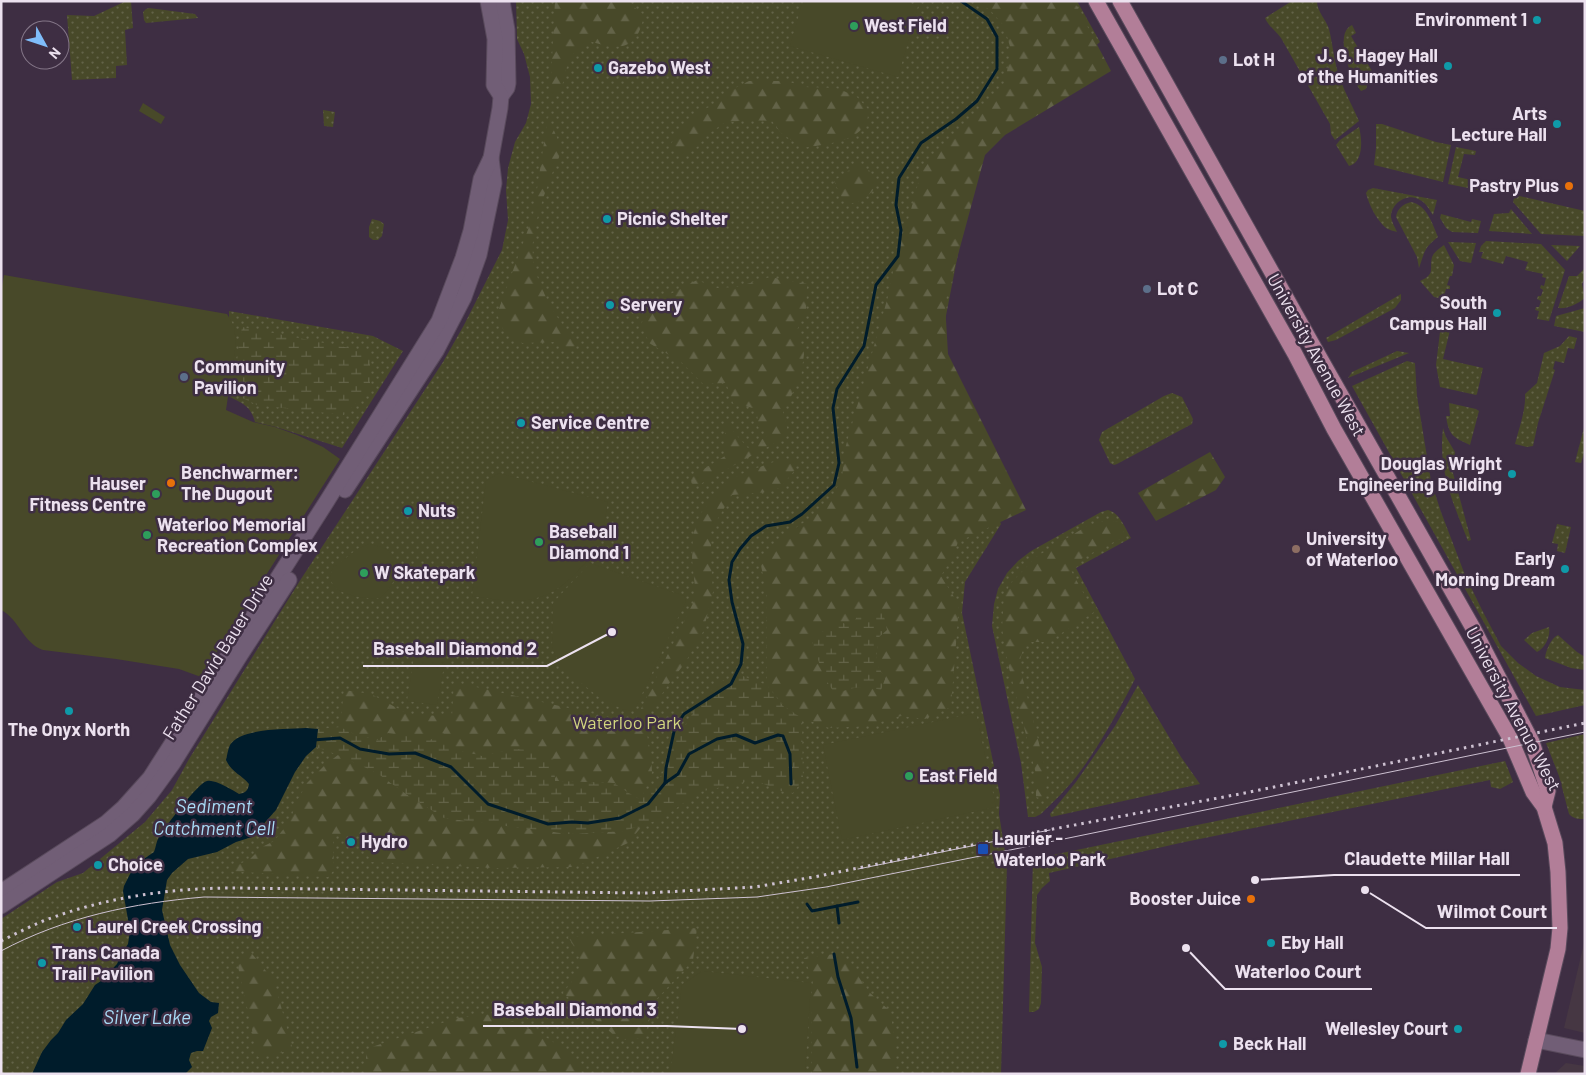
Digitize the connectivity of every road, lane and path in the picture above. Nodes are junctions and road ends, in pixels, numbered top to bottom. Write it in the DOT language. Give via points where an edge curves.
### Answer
graph roads {
  1 [pos="488,1"];
  2 [pos="502,1"];
  3 [pos="1096,1"];
  4 [pos="1120,1"];
  5 [pos="501,96"];
  6 [pos="491,158"];
  7 [pos="1544,807"];
  8 [pos="1,892"];
  9 [pos="1,906"];
  10 [pos="1536,1040"];
  11 [pos="1585,1050"];
  12 [pos="1528,1074"];
  1 -- 5 [label="street, Father David Bauer Drive" via="494,39 494,85"];
  2 -- 5 [label="street, Father David Bauer Drive" via="507,30 508,84"];
  3 -- 7 [label="main road, University Avenue West" via="1510,738 1533,792"];
  4 -- 7 [label="main road, University Avenue West" via="1473,628 1532,742 1548,791"];
  5 -- 6 [label="street, Father David Bauer Drive"];
  6 -- 8 [label="street, Father David Bauer Drive" via="480,179 471,231 439,321 162,760 140,790 106,823"];
  6 -- 9 [label="street, Father David Bauer Drive" via="494,183 484,233 456,316 174,764 133,814 109,835"];
  7 -- 10 [label="main road, University Avenue West" via="1557,858 1560,928"];
  10 -- 11 [label="street"];
  10 -- 12 [label="main road, University Avenue West"];
}
